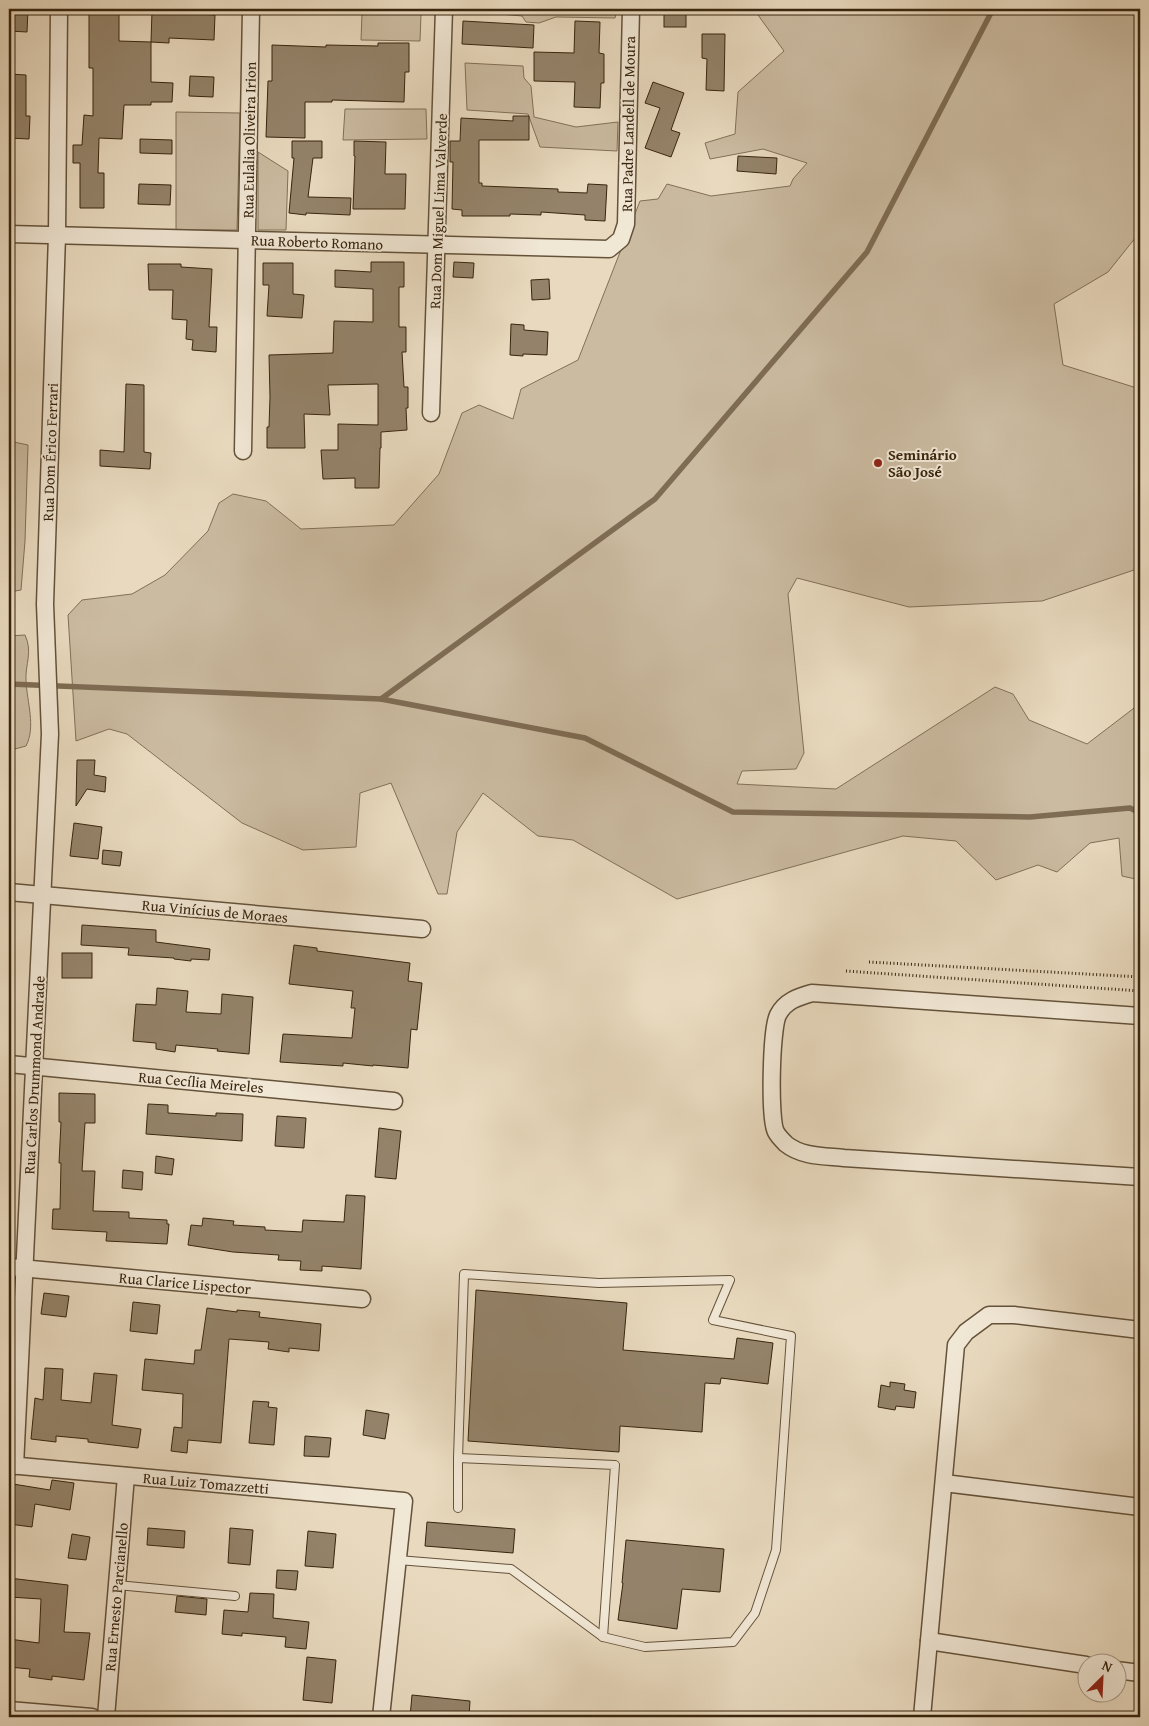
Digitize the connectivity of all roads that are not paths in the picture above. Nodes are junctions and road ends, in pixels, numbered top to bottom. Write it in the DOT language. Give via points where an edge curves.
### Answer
graph roads {
  1 [pos="59,9"];
  2 [pos="251,9"];
  3 [pos="444,9"];
  4 [pos="631,9"];
  5 [pos="9,234"];
  6 [pos="56,235"];
  7 [pos="621,239"];
  8 [pos="247,240"];
  9 [pos="437,246"];
  10 [pos="431,413"];
  11 [pos="243,451"];
  12 [pos="9,892"];
  13 [pos="42,895"];
  14 [pos="422,930"];
  15 [pos="1140,1016"];
  16 [pos="9,1064"];
  17 [pos="34,1066"];
  18 [pos="394,1101"];
  19 [pos="1140,1177"];
  20 [pos="17,1267"];
  21 [pos="362,1299"];
  22 [pos="1140,1330"];
  23 [pos="458,1458"];
  24 [pos="12,1465"];
  25 [pos="126,1476"];
  26 [pos="944,1483"];
  27 [pos="458,1508"];
  28 [pos="1140,1508"];
  29 [pos="398,1560"];
  30 [pos="117,1585"];
  31 [pos="235,1596"];
  32 [pos="603,1637"];
  33 [pos="929,1641"];
  34 [pos="1076,1663"];
  35 [pos="1126,1671"];
  36 [pos="1140,1673"];
  37 [pos="9,1710"];
  38 [pos="92,1717"];
  39 [pos="106,1717"];
  40 [pos="381,1717"];
  41 [pos="922,1717"];
  1 -- 6 [label="street, Rua Dom Érico Ferrari"];
  2 -- 8 [label="street, Rua Eulalia Oliveira Irion"];
  3 -- 9 [label="street, Rua Dom Miguel Lima Valverde"];
  4 -- 7 [label="street, Rua Padre Landell de Moura" via="626,224"];
  5 -- 6 [label="street, Rua Roberto Romano"];
  6 -- 8 [label="street, Rua Roberto Romano"];
  6 -- 13 [label="street, Rua Dom Érico Ferrari" via="45,604 50,734"];
  7 -- 9 [label="street, Rua Roberto Romano" via="609,249"];
  8 -- 9 [label="street, Rua Roberto Romano"];
  8 -- 11 [label="street, Rua Eulalia Oliveira Irion"];
  9 -- 10 [label="street, Rua Dom Miguel Lima Valverde"];
  12 -- 13 [label="street, Rua Vinícius de Moraes"];
  13 -- 14 [label="street, Rua Vinícius de Moraes"];
  13 -- 17 [label="street, Rua Carlos Drummond Andrade"];
  15 -- 19 [label="street" via="812,993 787,1003 778,1015 774,1030 772,1113 776,1132 800,1153"];
  16 -- 17 [label="street, Rua Cecília Meireles"];
  17 -- 18 [label="street, Rua Cecília Meireles"];
  17 -- 20 [label="street, Rua Carlos Drummond Andrade"];
  20 -- 21 [label="street, Rua Clarice Lispector"];
  20 -- 24 [label="street, Rua Carlos Drummond Andrade"];
  22 -- 26 [label="street" via="989,1315 966,1332 956,1345"];
  23 -- 27 [label="lane"];
  23 -- 32 [label="lane" via="615,1465"];
  23 -- 32 [label="lane" via="464,1274 599,1283 730,1280 713,1320 791,1336 776,1550 755,1613 733,1642 645,1647"];
  24 -- 25 [label="street, Rua Luiz Tomazzetti"];
  25 -- 29 [label="street, Rua Luiz Tomazzetti" via="404,1501"];
  25 -- 30 [label="street, Rua Ernesto Parcianello"];
  26 -- 28 [label="street"];
  26 -- 33 [label="street"];
  29 -- 32 [label="lane" via="511,1569"];
  29 -- 40 [label="street"];
  30 -- 31 [label="lane"];
  30 -- 39 [label="street, Rua Ernesto Parcianello"];
  33 -- 34 [label="street"];
  33 -- 41 [label="street"];
  35 -- 36 [label="street"];
  37 -- 38 [label="street"];
}
